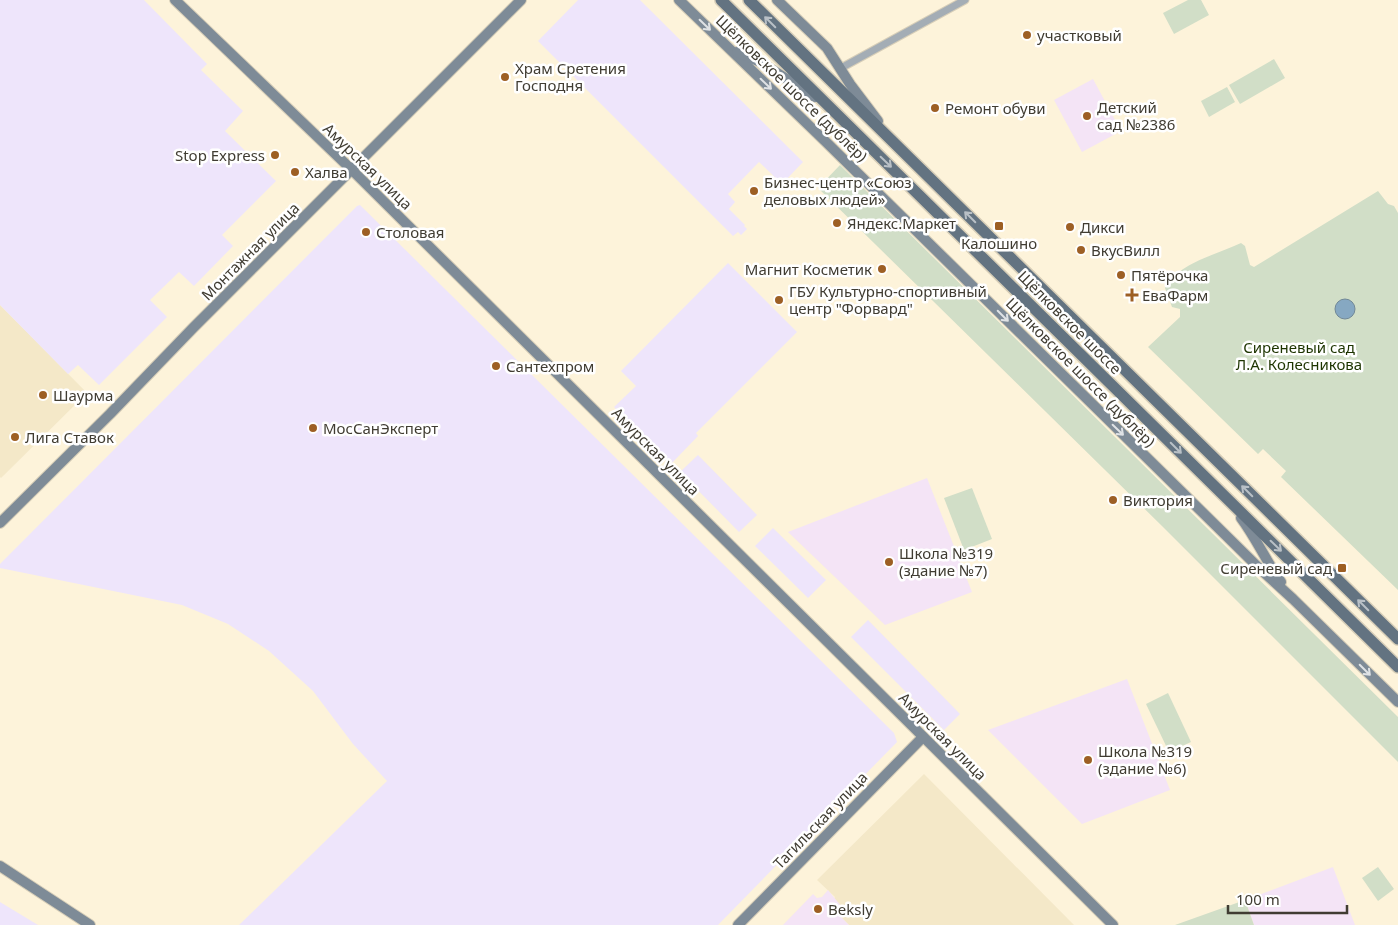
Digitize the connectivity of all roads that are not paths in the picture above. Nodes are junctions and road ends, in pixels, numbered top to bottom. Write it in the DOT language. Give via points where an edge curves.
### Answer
graph roads {
  1 [pos="175,0"];
  2 [pos="521,0"];
  3 [pos="679,0"];
  4 [pos="721,0"];
  5 [pos="749,0"];
  6 [pos="777,0"];
  7 [pos="965,0"];
  8 [pos="731,50"];
  9 [pos="841,68"];
  10 [pos="826,104"];
  11 [pos="894,143"];
  12 [pos="352,170"];
  13 [pos="1228,500"];
  14 [pos="0,523"];
  15 [pos="1293,599"];
  16 [pos="1398,639"];
  17 [pos="1398,666"];
  18 [pos="1398,702"];
  19 [pos="923,737"];
  20 [pos="0,866"];
  21 [pos="90,925"];
  22 [pos="738,925"];
  23 [pos="1113,925"];
  1 -- 12 [label="street, Амурская улица"];
  2 -- 12 [label="street, Монтажная улица"];
  3 -- 8 [label="street, Щёлковское шоссе (дублёр), one-way"];
  4 -- 10 [label="main road, Щёлковское шоссе"];
  11 -- 5 [label="main road, Щёлковское шоссе, one-way"];
  6 -- 9 [label="street" via="827,48"];
  7 -- 9 [label="street"];
  8 -- 10 [label="street" via="760,62"];
  8 -- 15 [label="street, Щёлковское шоссе (дублёр), one-way"];
  9 -- 11 [label="street"];
  10 -- 13 [label="main road, Щёлковское шоссе, one-way"];
  16 -- 11 [label="main road, Щёлковское шоссе, one-way"];
  12 -- 14 [label="street, Монтажная улица"];
  12 -- 19 [label="street, Амурская улица"];
  13 -- 15 [label="street"];
  13 -- 17 [label="main road, Щёлковское шоссе, one-way"];
  15 -- 18 [label="street, Щёлковское шоссе (дублёр), one-way"];
  19 -- 22 [label="street, Тагильская улица"];
  19 -- 23 [label="street, Амурская улица"];
  20 -- 21 [label="street"];
}
